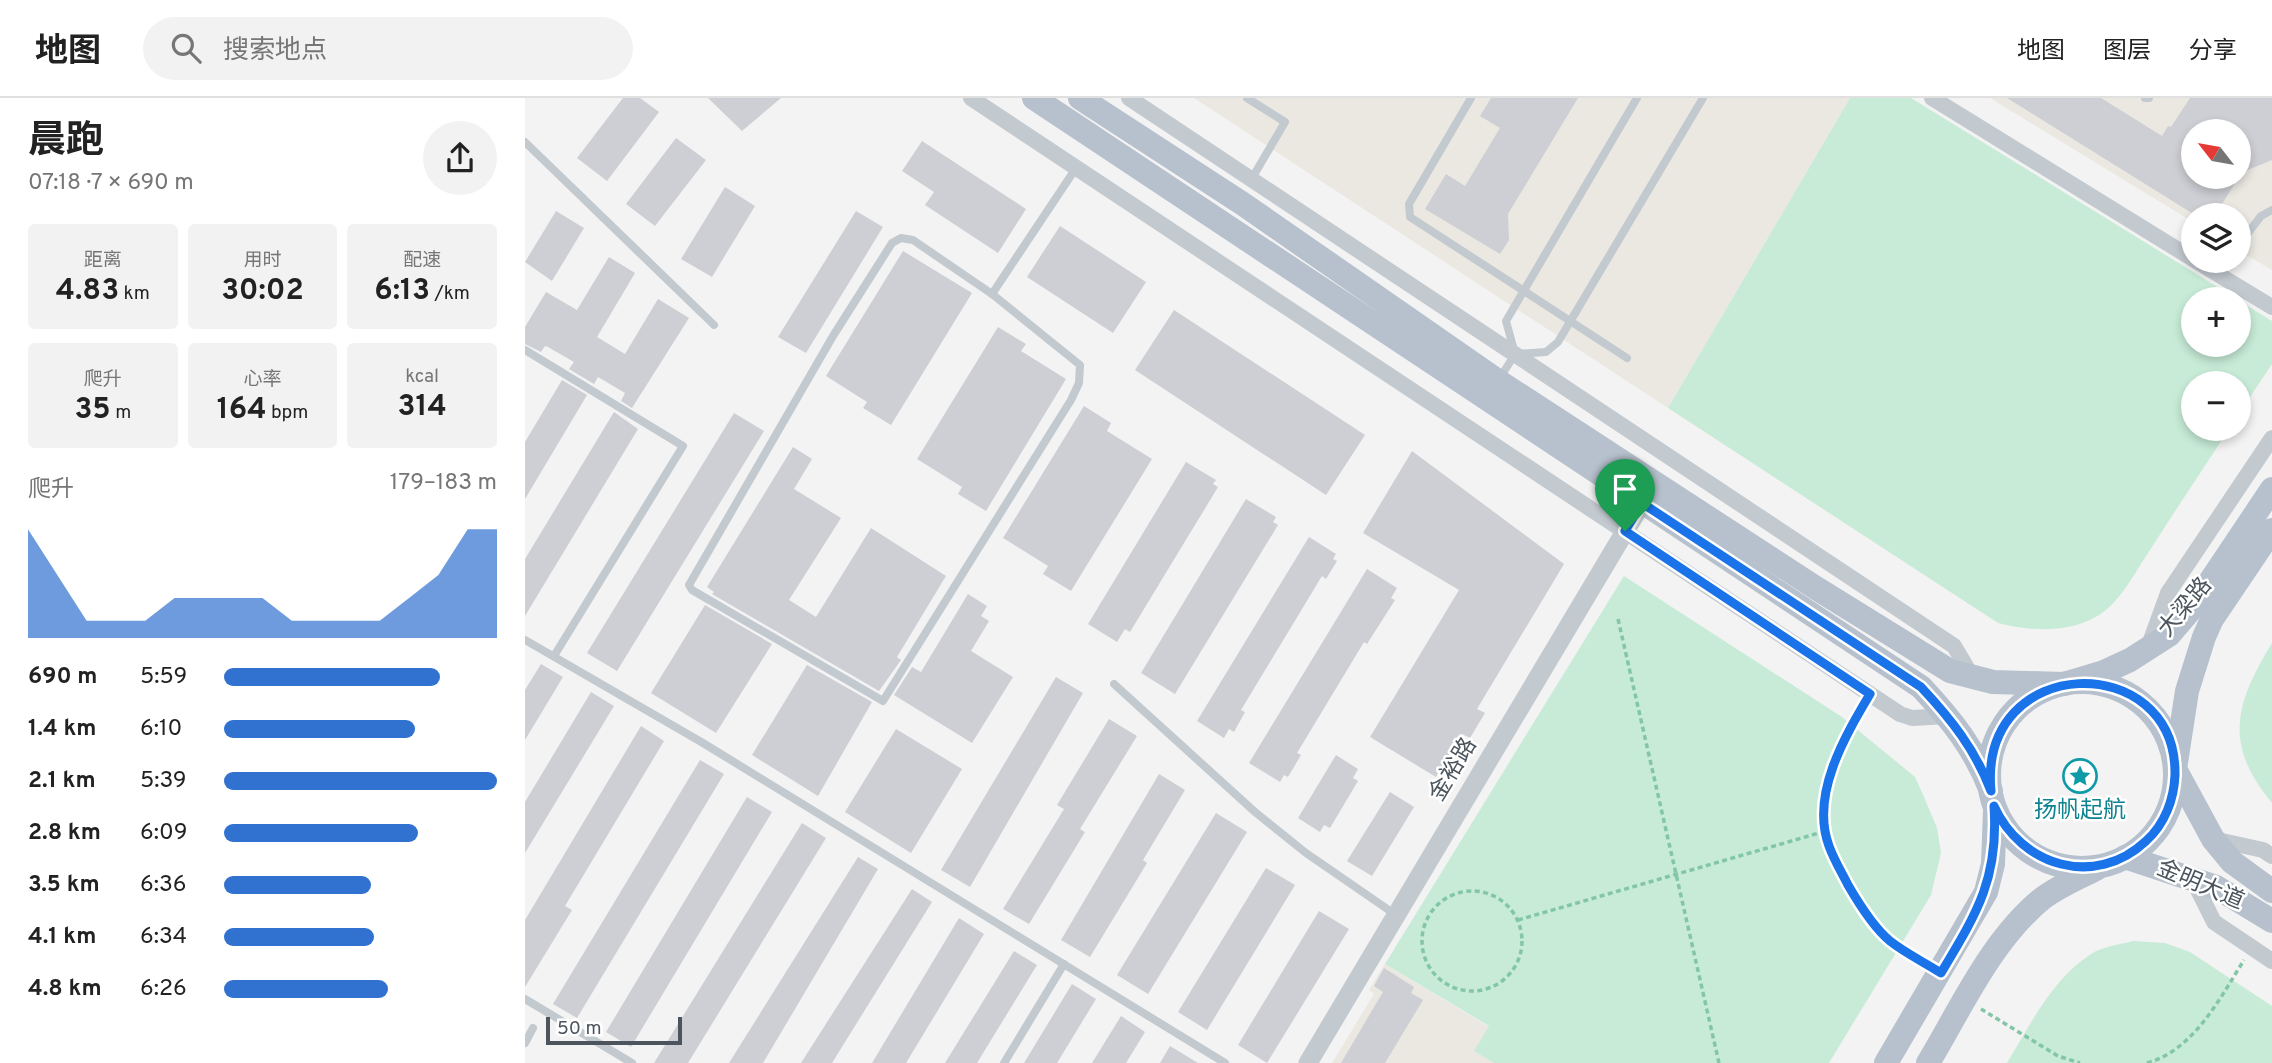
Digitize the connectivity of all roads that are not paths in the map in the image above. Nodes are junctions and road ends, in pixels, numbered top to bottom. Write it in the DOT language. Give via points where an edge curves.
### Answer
graph roads {
  1 [pos="971,98"];
  2 [pos="1034,98"];
  3 [pos="1080,98"];
  4 [pos="1129,98"];
  5 [pos="1247,98"];
  6 [pos="1471,98"];
  7 [pos="1637,98"];
  8 [pos="1703,98"];
  9 [pos="1932,98"];
  10 [pos="525,142"];
  11 [pos="1076,168"];
  12 [pos="1251,180"];
  13 [pos="2272,211"];
  14 [pos="2251,230"];
  15 [pos="2181,251"];
  16 [pos="2230,273"];
  17 [pos="1522,290"];
  18 [pos="992,295"];
  19 [pos="2272,307"];
  20 [pos="1570,321"];
  21 [pos="715,325"];
  22 [pos="525,350"];
  23 [pos="1515,354"];
  24 [pos="1627,358"];
  25 [pos="1499,381"];
  26 [pos="2272,438"];
  27 [pos="2272,489"];
  28 [pos="1642,503"];
  29 [pos="2272,530"];
  30 [pos="1625,531"];
  31 [pos="525,640"];
  32 [pos="2148,648"];
  33 [pos="554,656"];
  34 [pos="1973,678"];
  35 [pos="1114,684"];
  36 [pos="2064,684"];
  37 [pos="1948,716"];
  38 [pos="2175,769"];
  39 [pos="1993,798"];
  40 [pos="2213,839"];
  41 [pos="2272,856"];
  42 [pos="2116,860"];
  43 [pos="2192,878"];
  44 [pos="2272,891"];
  45 [pos="1396,915"];
  46 [pos="2272,921"];
  47 [pos="2272,961"];
  48 [pos="1064,964"];
  49 [pos="525,999"];
  50 [pos="533,1028"];
  51 [pos="525,1043"];
  52 [pos="632,1063"];
  53 [pos="1004,1063"];
  54 [pos="1225,1063"];
  55 [pos="1308,1063"];
  56 [pos="1886,1063"];
  57 [pos="1928,1063"];
  1 -- 11 [label="street"];
  2 -- 28 [label="main road"];
  3 -- 25 [label="main road"];
  4 -- 12 [label="street"];
  5 -- 12 [label="lane" via="1285,122"];
  6 -- 17 [label="lane" via="1409,204 1409,217"];
  7 -- 17 [label="lane"];
  8 -- 20 [label="lane"];
  9 -- 15 [label="street"];
  10 -- 21 [label="lane"];
  11 -- 18 [label="lane"];
  11 -- 30 [label="street"];
  12 -- 23 [label="street"];
  13 -- 14 [label="lane"];
  16 -- 19 [label="street"];
  17 -- 20 [label="lane"];
  17 -- 23 [label="lane" via="1506,321"];
  18 -- 18 [label="lane" via="1080,365 1079,383 883,701 692,590 689,585 725,519 892,243 901,238 913,240"];
  20 -- 23 [label="lane" via="1546,352"];
  20 -- 24 [label="lane"];
  22 -- 33 [label="lane" via="683,446"];
  23 -- 25 [label="lane"];
  23 -- 34 [label="street" via="1954,646"];
  25 -- 34 [label="main road" via="1932,662"];
  26 -- 32 [label="street" via="2168,593"];
  27 -- 32 [label="main road, 大梁路" via="2193,607 2169,635"];
  28 -- 30 [label="street, 金裕路"];
  28 -- 37 [label="main road" via="1921,687"];
  29 -- 38 [label="main road, 大梁路" via="2204,637 2187,691"];
  30 -- 37 [label="street" via="1900,714"];
  30 -- 45 [label="street, 金裕路"];
  31 -- 33 [label="lane"];
  32 -- 36 [label="main road, 大梁路" via="2104,672"];
  33 -- 48 [label="lane"];
  34 -- 36 [label="main road"];
  35 -- 45 [label="lane" via="1305,853"];
  36 -- 38 [label="main road" via="2099,683 2145,706 2166,735"];
  36 -- 39 [label="main road" via="2028,700 2001,729 1991,759"];
  37 -- 39 [label="main road" via="1978,757"];
  38 -- 40 [label="main road, 金明大道"];
  38 -- 42 [label="main road" via="2166,813 2150,838"];
  39 -- 42 [label="main road" via="2010,833 2034,854 2079,868"];
  39 -- 56 [label="main road" via="1993,864 1986,892"];
  40 -- 41 [label="street"];
  40 -- 44 [label="main road, 金明大道" via="2232,862"];
  42 -- 43 [label="main road, 金明大道"];
  42 -- 57 [label="main road" via="2045,898 2025,915"];
  43 -- 46 [label="main road, 金明大道" via="2234,896"];
  43 -- 47 [label="street" via="2214,922"];
  45 -- 55 [label="street, 金裕路"];
  48 -- 53 [label="lane"];
  48 -- 54 [label="lane"];
  49 -- 52 [label="lane"];
  50 -- 51 [label="lane"];
}
